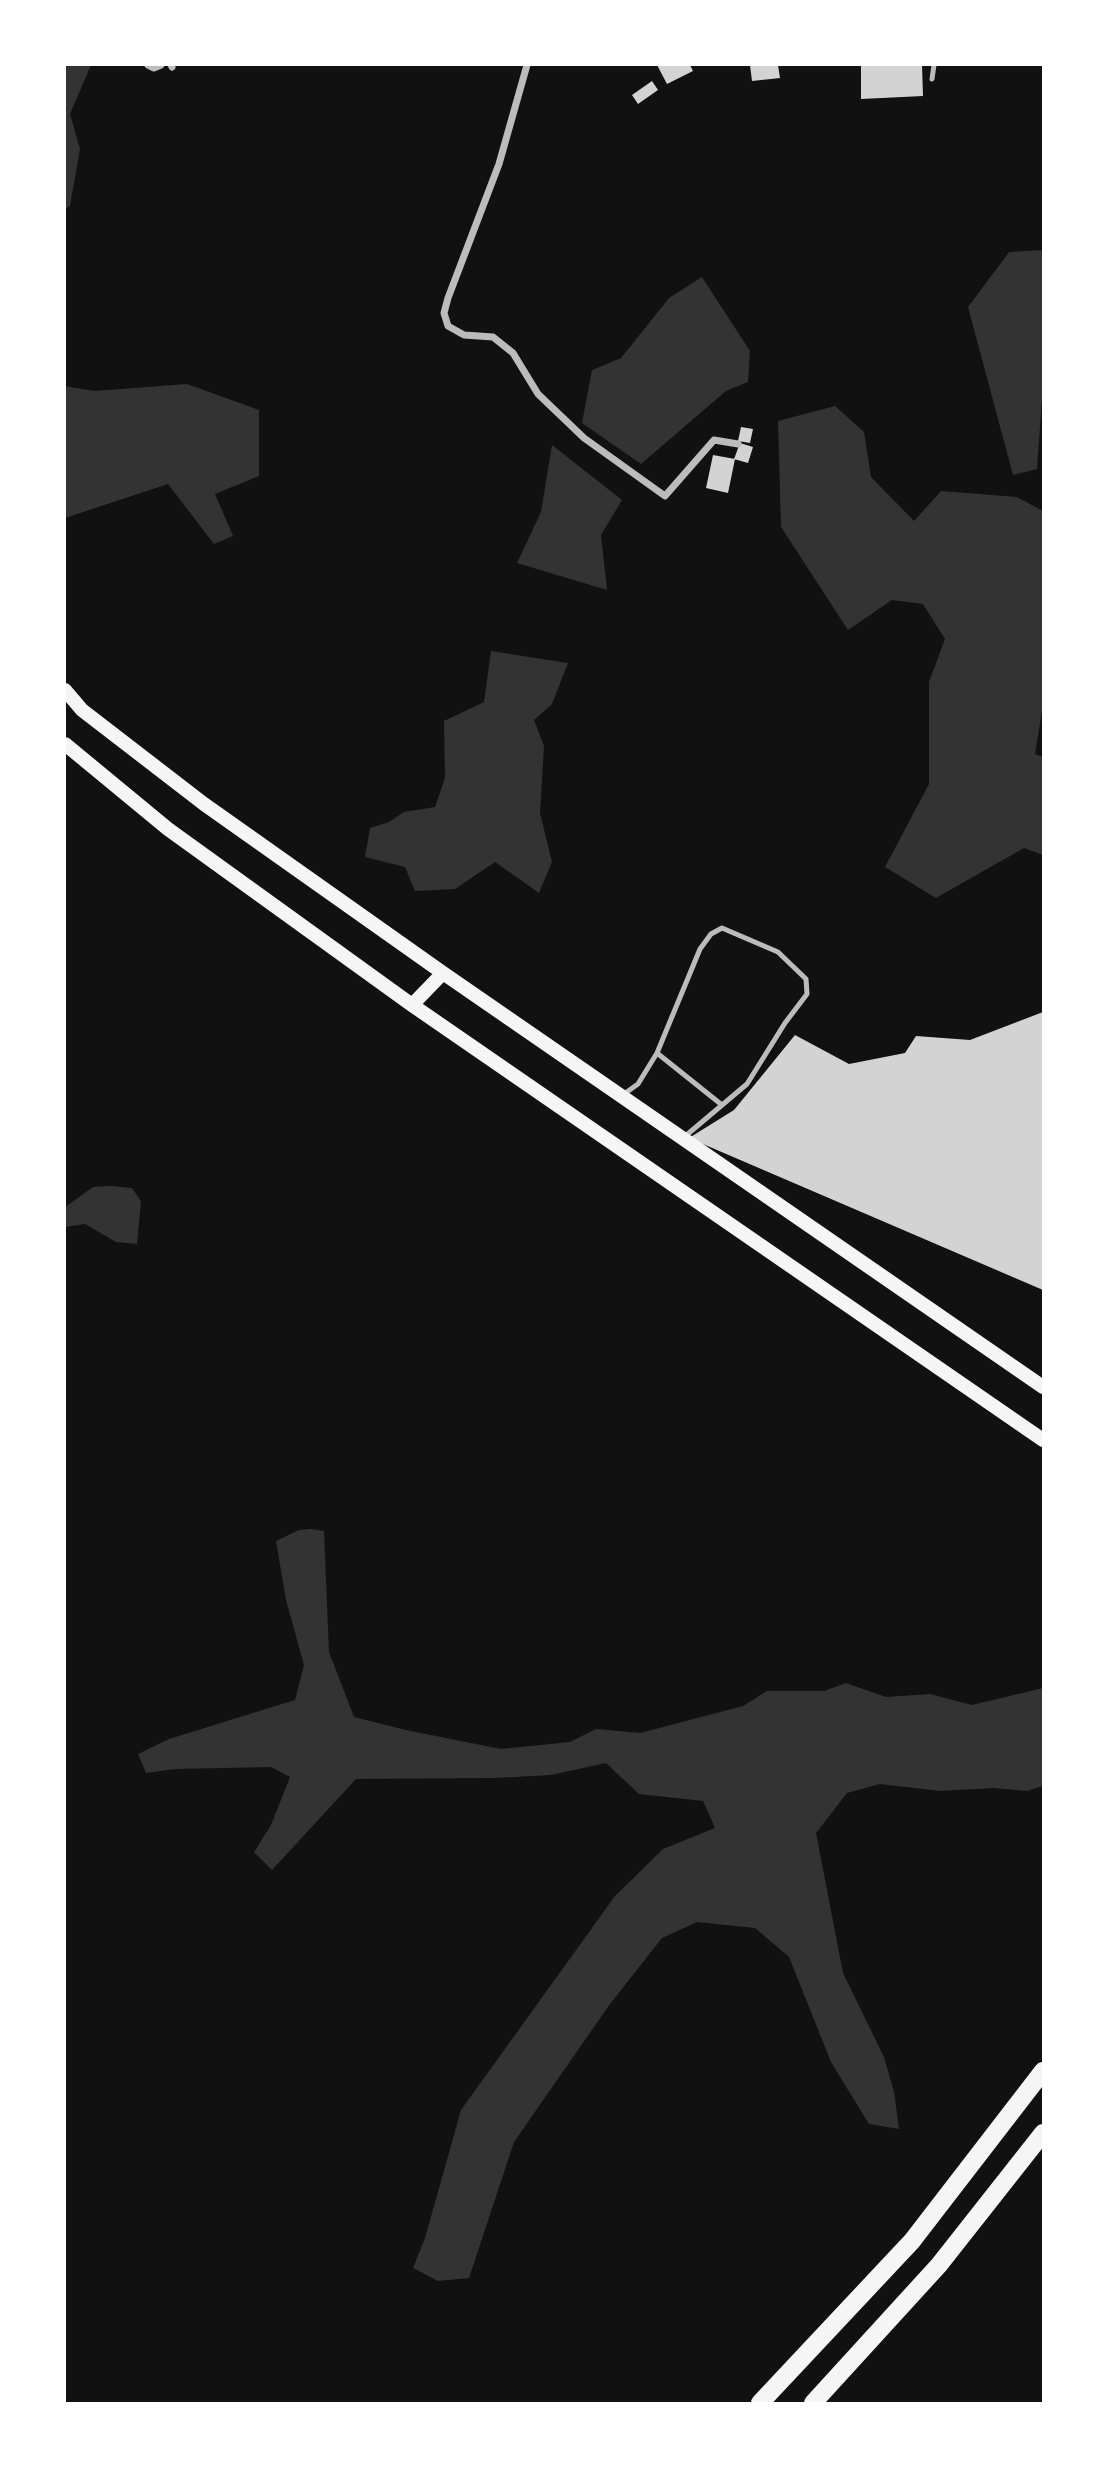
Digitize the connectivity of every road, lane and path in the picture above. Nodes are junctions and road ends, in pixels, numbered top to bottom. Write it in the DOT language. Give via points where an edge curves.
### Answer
graph roads {
  1 [pos="148,65"];
  2 [pos="161,65"];
  3 [pos="527,65"];
  4 [pos="934,65"];
  5 [pos="932,79"];
  6 [pos="738,444"];
  7 [pos="65,690"];
  8 [pos="65,744"];
  9 [pos="443,973"];
  10 [pos="412,1005"];
  11 [pos="657,1053"];
  12 [pos="621,1096"];
  13 [pos="722,1105"];
  14 [pos="683,1138"];
  15 [pos="1043,1387"];
  16 [pos="1043,1440"];
  17 [pos="1043,2071"];
  18 [pos="1043,2133"];
  19 [pos="761,2403"];
  20 [pos="813,2403"];
  1 -- 2 [label="street"];
  3 -- 6 [label="street" via="499,164 448,298 444,313 448,326 464,335 493,337 513,353 538,394 584,438 665,496 714,440"];
  4 -- 5 [label="lane"];
  7 -- 9 [label="main road" via="82,710 204,804"];
  8 -- 10 [label="main road" via="168,829"];
  9 -- 10 [label="main road"];
  9 -- 12 [label="main road"];
  10 -- 16 [label="main road"];
  11 -- 12 [label="lane" via="638,1084"];
  11 -- 13 [label="lane"];
  11 -- 13 [label="lane" via="700,948 711,934 722,929 778,952 806,979 807,994 747,1084"];
  12 -- 14 [label="main road"];
  13 -- 14 [label="lane"];
  14 -- 15 [label="main road"];
  17 -- 19 [label="main road" via="912,2241"];
  18 -- 20 [label="main road" via="939,2265"];
}
